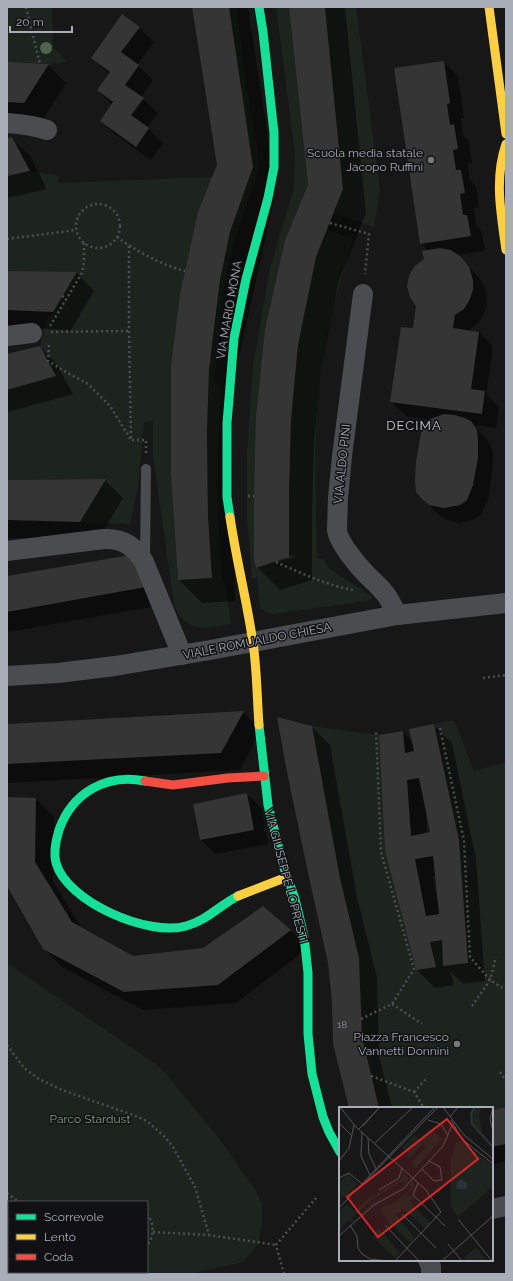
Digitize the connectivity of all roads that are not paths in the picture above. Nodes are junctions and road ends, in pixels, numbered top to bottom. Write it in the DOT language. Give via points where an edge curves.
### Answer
graph roads {
  1 [pos="259,7"];
  2 [pos="489,7"];
  3 [pos="7,123"];
  4 [pos="46,130"];
  5 [pos="506,134"];
  6 [pos="506,144"];
  7 [pos="506,250"];
  8 [pos="363,294"];
  9 [pos="41,332"];
  10 [pos="7,336"];
  11 [pos="146,469"];
  12 [pos="7,551"];
  13 [pos="144,562"];
  14 [pos="506,603"];
  15 [pos="397,615"];
  16 [pos="253,642"];
  17 [pos="182,655"];
  18 [pos="7,676"];
  19 [pos="264,776"];
  20 [pos="287,877"];
  21 [pos="339,1150"];
  22 [pos="506,1206"];
  23 [pos="493,1208"];
  24 [pos="428,1261"];
  25 [pos="431,1274"];
  1 -- 16 [label="street, VIA MARIO MONA" via="274,133 274,167 234,338 227,441 227,498 231,530"];
  2 -- 5 [label="street"];
  3 -- 4 [label="street" via="26,124"];
  6 -- 7 [label="street" via="499,177"];
  8 -- 15 [label="street, VIA ALDO PINI" via="342,456 337,530 344,546 383,591"];
  9 -- 10 [label="street"];
  11 -- 13 [label="lane"];
  12 -- 13 [label="street" via="110,538 128,543"];
  13 -- 17 [label="street"];
  14 -- 15 [label="street, VIALE ROMUALDO CHIESA"];
  15 -- 16 [label="street, VIALE ROMUALDO CHIESA"];
  16 -- 17 [label="street, VIALE ROMUALDO CHIESA"];
  16 -- 19 [label="street, VIA GIUSEPPE LOPRESTI"];
  17 -- 18 [label="street, VIALE ROMUALDO CHIESA" via="74,672"];
  19 -- 20 [label="street, VIA GIUSEPPE LOPRESTI" via="268,805"];
  19 -- 20 [label="street" via="174,785 125,779 95,788 77,798 66,813 56,844 56,864 68,884 93,904 123,918 151,927 169,929 194,923 237,896"];
  20 -- 21 [label="street, VIA GIUSEPPE LOPRESTI" via="295,899 306,950 308,1034 312,1074 323,1117"];
  22 -- 23 [label="street"];
  24 -- 25 [label="street"];
}
